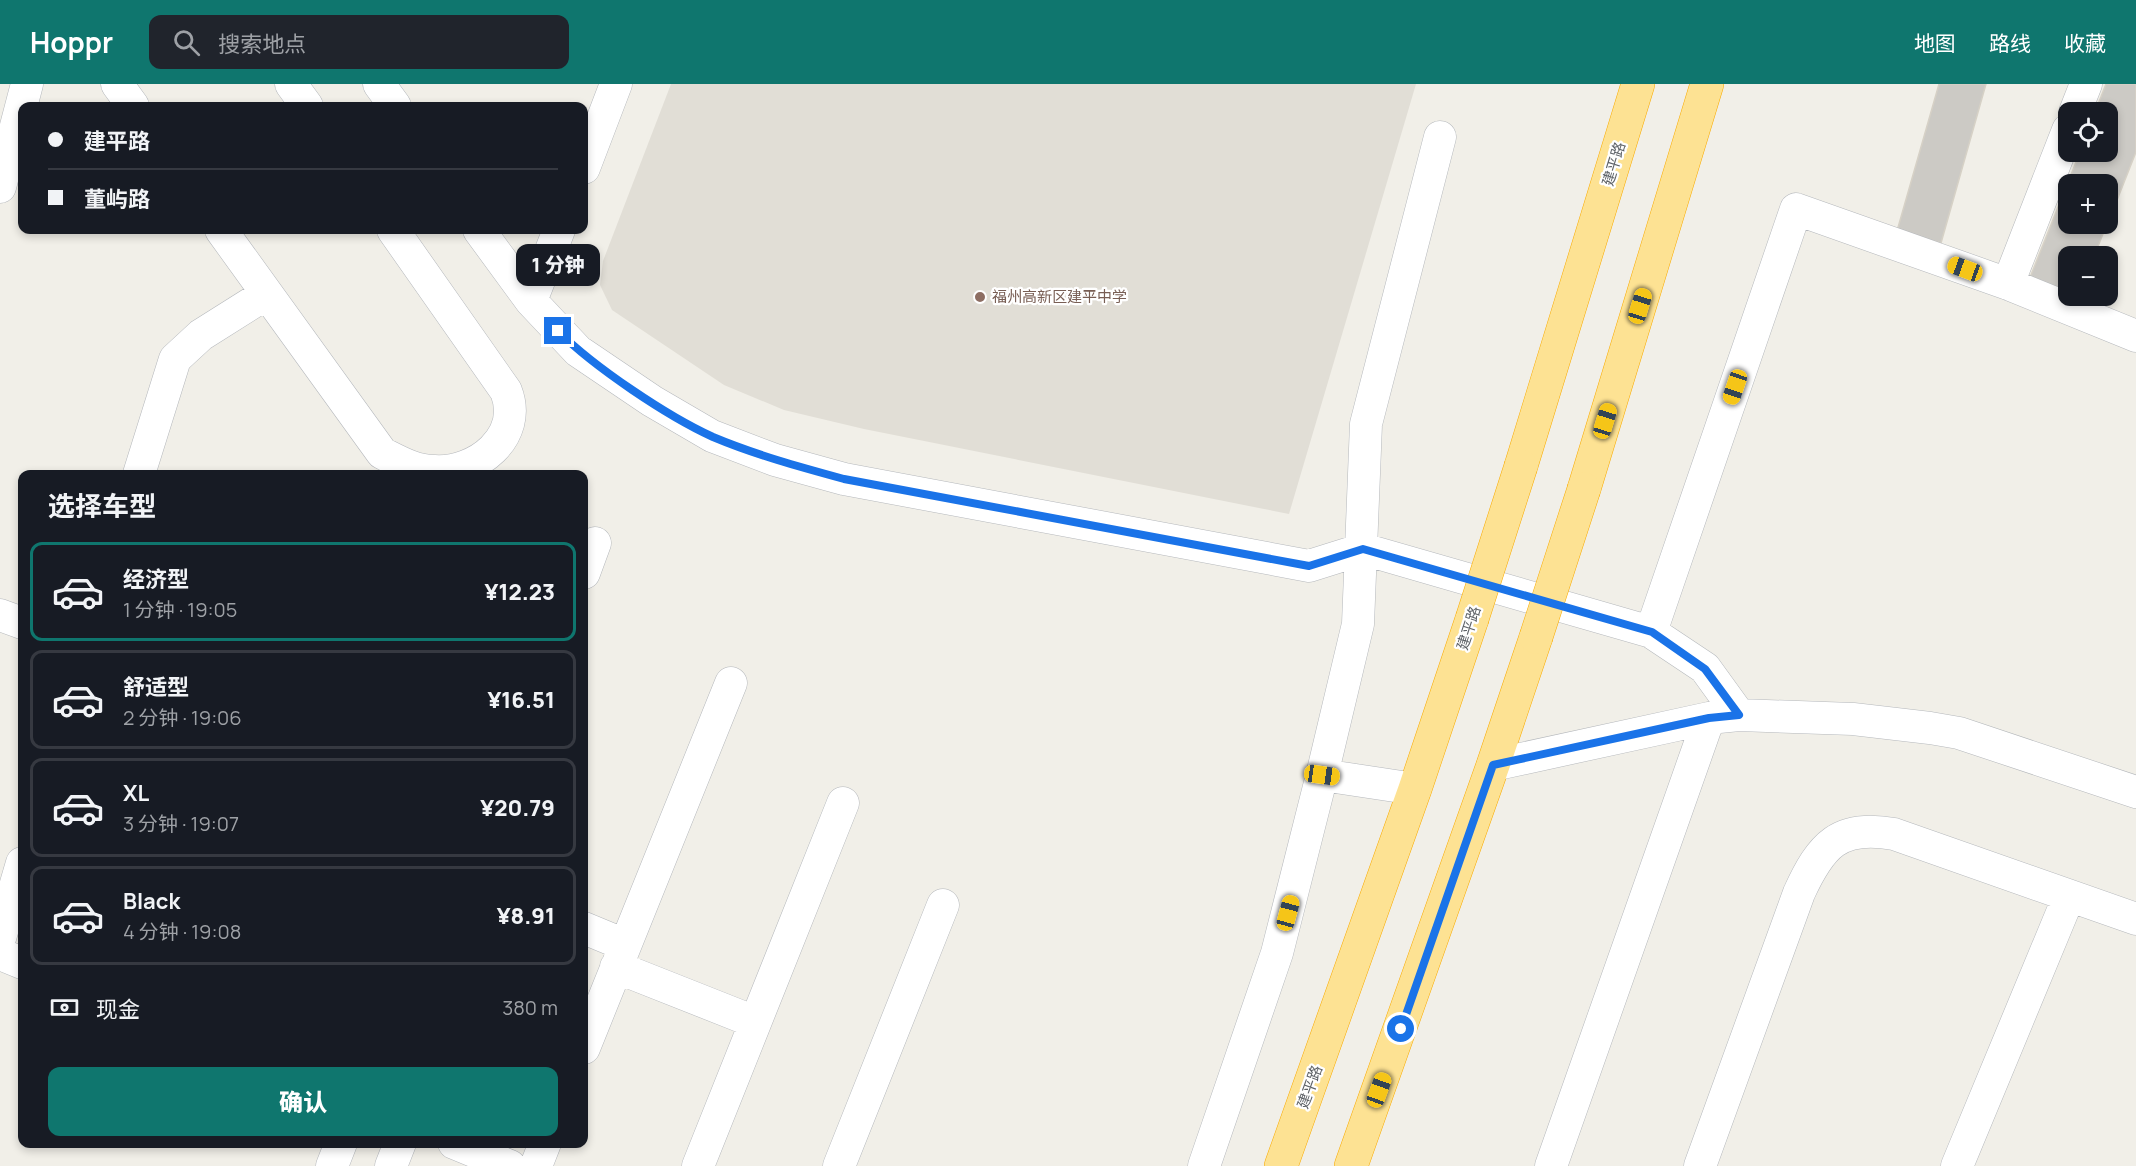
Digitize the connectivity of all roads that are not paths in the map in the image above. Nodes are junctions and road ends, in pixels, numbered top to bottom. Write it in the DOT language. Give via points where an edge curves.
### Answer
graph roads {
  1 [pos="27,84"];
  2 [pos="117,84"];
  3 [pos="291,84"];
  4 [pos="379,84"];
  5 [pos="616,84"];
  6 [pos="1638,84"];
  7 [pos="1707,84"];
  8 [pos="2086,84"];
  9 [pos="130,102"];
  10 [pos="304,102"];
  11 [pos="392,102"];
  12 [pos="2079,102"];
  13 [pos="8,120"];
  14 [pos="1440,137"];
  15 [pos="2058,156"];
  16 [pos="588,158"];
  17 [pos="0,187"];
  18 [pos="223,234"];
  19 [pos="396,234"];
  20 [pos="482,234"];
  21 [pos="558,234"];
  22 [pos="2008,284"];
  23 [pos="266,294"];
  24 [pos="531,301"];
  25 [pos="2136,336"];
  26 [pos="378,463"];
  27 [pos="140,470"];
  28 [pos="424,470"];
  29 [pos="458,470"];
  30 [pos="595,543"];
  31 [pos="1363,549"];
  32 [pos="588,562"];
  33 [pos="0,615"];
  34 [pos="18,622"];
  35 [pos="1652,632"];
  36 [pos="731,683"];
  37 [pos="1724,717"];
  38 [pos="1493,765"];
  39 [pos="1322,775"];
  40 [pos="1415,789"];
  41 [pos="2136,792"];
  42 [pos="843,803"];
  43 [pos="18,877"];
  44 [pos="2069,896"];
  45 [pos="944,904"];
  46 [pos="2136,919"];
  47 [pos="588,931"];
  48 [pos="0,938"];
  49 [pos="0,954"];
  50 [pos="621,956"];
  51 [pos="18,961"];
  52 [pos="755,1022"];
  53 [pos="588,1038"];
  54 [pos="339,1148"];
  55 [pos="398,1148"];
  56 [pos="466,1148"];
  57 [pos="543,1148"];
  58 [pos="332,1166"];
  59 [pos="391,1166"];
  60 [pos="510,1166"];
  61 [pos="536,1166"];
  62 [pos="698,1166"];
  63 [pos="839,1166"];
  64 [pos="1204,1166"];
  65 [pos="1281,1166"];
  66 [pos="1351,1166"];
  67 [pos="1551,1166"];
  68 [pos="1700,1166"];
  69 [pos="1957,1166"];
  1 -- 13 [label="street"];
  2 -- 9 [label="street"];
  3 -- 10 [label="street"];
  4 -- 11 [label="street"];
  5 -- 16 [label="street"];
  6 -- 40 [label="highway, 建平路, bridge" via="1521,466"];
  7 -- 38 [label="highway, bridge" via="1584,489"];
  8 -- 12 [label="street"];
  13 -- 17 [label="street"];
  14 -- 31 [label="street" via="1366,424"];
  15 -- 22 [label="street"];
  18 -- 23 [label="street"];
  19 -- 29 [label="street" via="506,391 511,405 511,416 495,448 477,463"];
  20 -- 24 [label="street"];
  21 -- 24 [label="street"];
  22 -- 25 [label="street"];
  22 -- 35 [label="street" via="1796,208"];
  23 -- 26 [label="street"];
  23 -- 27 [label="street" via="201,334 175,359"];
  24 -- 31 [label="street" via="578,351 652,401 712,436 775,460 844,479 1309,566"];
  26 -- 28 [label="street"];
  30 -- 32 [label="street"];
  31 -- 35 [label="street"];
  31 -- 39 [label="street" via="1358,624"];
  33 -- 34 [label="street"];
  35 -- 37 [label="street" via="1705,669"];
  36 -- 50 [label="street"];
  37 -- 38 [label="street"];
  37 -- 41 [label="street" via="1853,719 1959,733"];
  37 -- 67 [label="street"];
  38 -- 66 [label="highway"];
  39 -- 40 [label="street"];
  39 -- 64 [label="street" via="1277,953"];
  40 -- 65 [label="highway, 建平路"];
  42 -- 52 [label="street"];
  43 -- 48 [label="street"];
  44 -- 46 [label="street"];
  44 -- 68 [label="street" via="1894,834 1853,831 1831,844 1799,893"];
  44 -- 69 [label="street"];
  45 -- 63 [label="street"];
  47 -- 50 [label="street"];
  49 -- 51 [label="street"];
  50 -- 52 [label="street"];
  50 -- 53 [label="street"];
  52 -- 62 [label="street"];
  54 -- 58 [label="street"];
  55 -- 59 [label="street"];
  56 -- 60 [label="street"];
  57 -- 61 [label="street"];
}
